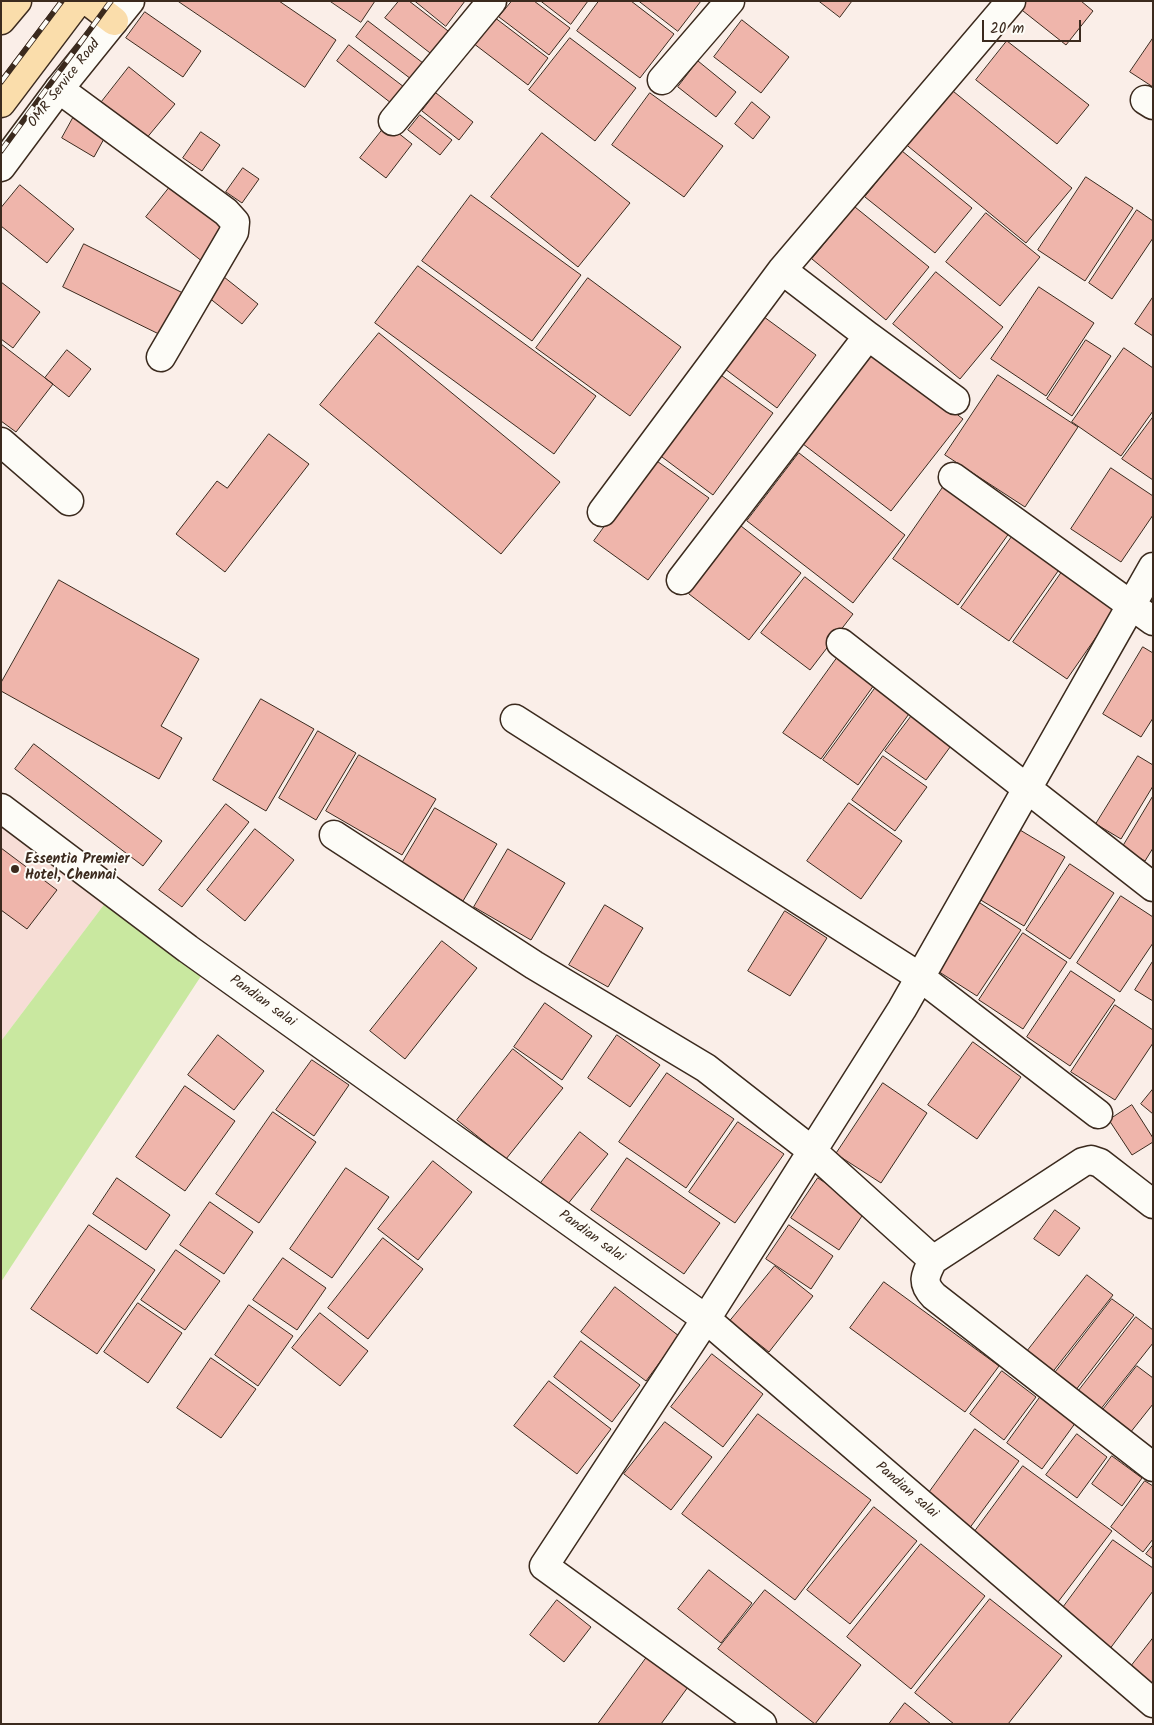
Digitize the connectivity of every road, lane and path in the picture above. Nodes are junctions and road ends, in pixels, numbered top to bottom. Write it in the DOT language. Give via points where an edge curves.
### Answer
graph roads {
  1 [pos="17,1"];
  2 [pos="78,1"];
  3 [pos="88,1"];
  4 [pos="492,1"];
  5 [pos="730,1"];
  6 [pos="1011,1"];
  7 [pos="122,11"];
  8 [pos="1,20"];
  9 [pos="662,80"];
  10 [pos="59,89"];
  11 [pos="1,104"];
  12 [pos="393,121"];
  13 [pos="1,167"];
  14 [pos="782,270"];
  15 [pos="868,336"];
  16 [pos="161,357"];
  17 [pos="955,400"];
  18 [pos="1,442"];
  19 [pos="953,477"];
  20 [pos="69,501"];
  21 [pos="602,512"];
  22 [pos="1153,567"];
  23 [pos="681,580"];
  24 [pos="1142,613"];
  25 [pos="841,643"];
  26 [pos="515,719"];
  27 [pos="1027,788"];
  28 [pos="1,808"];
  29 [pos="334,835"];
  30 [pos="1153,887"];
  31 [pos="920,977"];
  32 [pos="1098,1114"];
  33 [pos="811,1150"];
  34 [pos="1153,1204"];
  35 [pos="933,1260"];
  36 [pos="706,1319"];
  37 [pos="1153,1467"];
  38 [pos="1153,1703"];
  39 [pos="762,1724"];
  1 -- 8 [label="main road"];
  2 -- 11 [label="main road"];
  3 -- 7 [label="main road"];
  4 -- 12 [label="street"];
  5 -- 9 [label="street"];
  6 -- 14 [label="street"];
  7 -- 10 [label="street, OMR Service Road"];
  10 -- 13 [label="street, OMR Service Road"];
  10 -- 16 [label="street" via="226,212 235,222 234,232"];
  14 -- 15 [label="street"];
  14 -- 21 [label="street"];
  15 -- 17 [label="street"];
  15 -- 23 [label="street"];
  18 -- 20 [label="street"];
  19 -- 24 [label="street"];
  22 -- 24 [label="street"];
  24 -- 27 [label="street"];
  25 -- 27 [label="street"];
  26 -- 31 [label="street"];
  27 -- 30 [label="street"];
  27 -- 31 [label="street"];
  28 -- 36 [label="street, Pandian salai" via="188,949"];
  29 -- 33 [label="street" via="534,966 706,1068"];
  31 -- 32 [label="street"];
  31 -- 33 [label="street"];
  33 -- 35 [label="street"];
  33 -- 36 [label="street"];
  34 -- 35 [label="street" via="1100,1163 1083,1162"];
  35 -- 37 [label="street" via="925,1276 926,1288 934,1296"];
  36 -- 38 [label="street, Pandian salai"];
  36 -- 39 [label="street" via="544,1566"];
}
